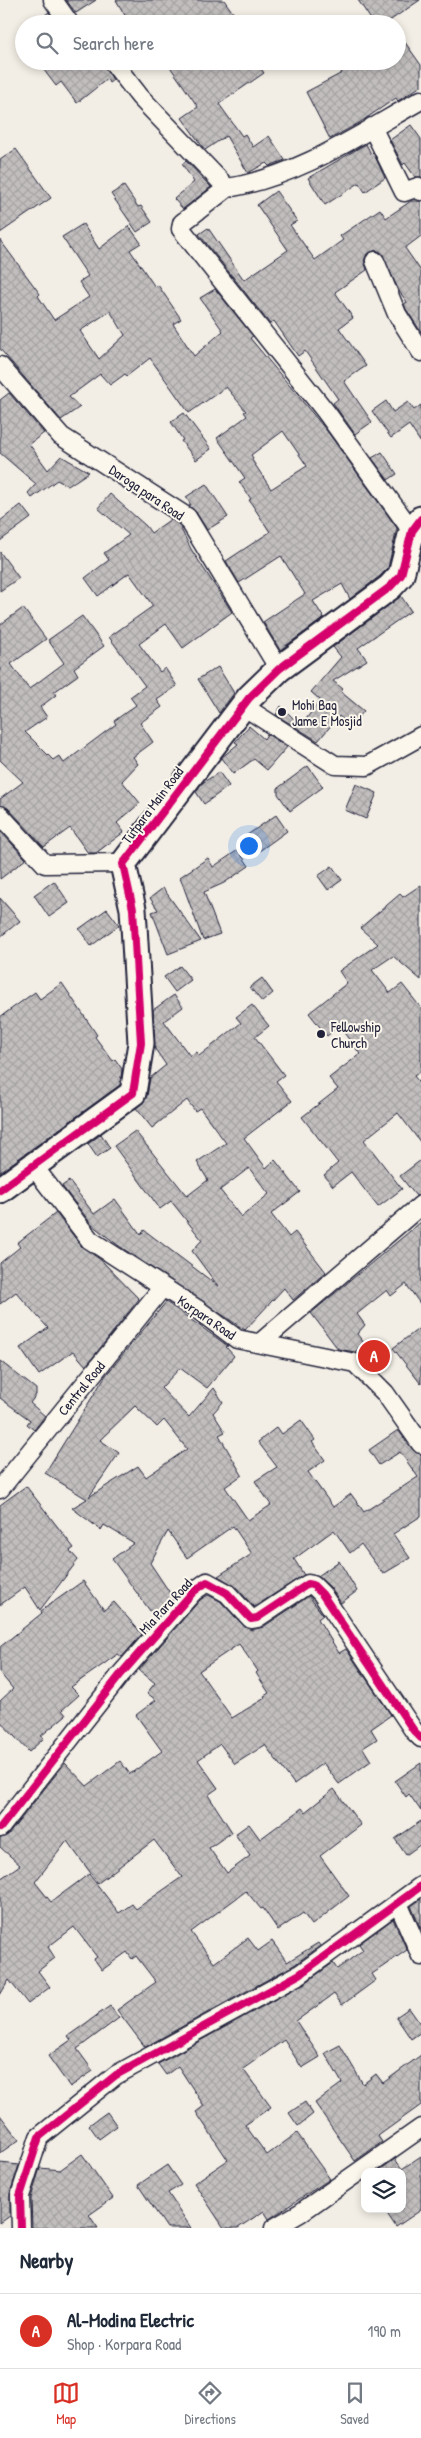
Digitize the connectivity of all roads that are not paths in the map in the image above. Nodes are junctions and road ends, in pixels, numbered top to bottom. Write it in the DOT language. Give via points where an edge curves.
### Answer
graph roads {
  1 [pos="53,0"];
  2 [pos="64,15"];
  3 [pos="119,70"];
  4 [pos="421,100"];
  5 [pos="372,127"];
  6 [pos="227,188"];
  7 [pos="421,191"];
  8 [pos="375,261"];
  9 [pos="421,352"];
  10 [pos="0,366"];
  11 [pos="417,525"];
  12 [pos="279,669"];
  13 [pos="243,706"];
  14 [pos="421,736"];
  15 [pos="0,815"];
  16 [pos="124,863"];
  17 [pos="34,1167"];
  18 [pos="0,1190"];
  19 [pos="421,1205"];
  20 [pos="162,1288"];
  21 [pos="260,1344"];
  22 [pos="421,1444"];
  23 [pos="0,1489"];
  24 [pos="421,1738"];
  25 [pos="0,1828"];
  26 [pos="421,1886"];
  27 [pos="398,1903"];
  28 [pos="421,1956"];
  29 [pos="421,2128"];
  30 [pos="21,2228"];
  31 [pos="274,2228"];
  1 -- 2 [label="street"];
  3 -- 6 [label="street" via="140,97"];
  4 -- 5 [label="street"];
  5 -- 6 [label="street" via="308,162 254,184"];
  5 -- 7 [label="street" via="404,192 418,187"];
  6 -- 11 [label="street" via="182,223 180,229"];
  8 -- 9 [label="street" via="397,314"];
  10 -- 12 [label="street, Daroga para Road" via="61,436 187,517"];
  11 -- 12 [label="street, Tutpara Main Road" via="401,575"];
  12 -- 13 [label="street, Tutpara Main Road"];
  13 -- 14 [label="street" via="335,765 367,766"];
  13 -- 16 [label="street, Tutpara Main Road"];
  15 -- 16 [label="street" via="45,864"];
  16 -- 17 [label="street, Tutpara Main Road" via="133,909 141,1044 134,1093"];
  17 -- 18 [label="street, Tutpara Main Road"];
  17 -- 20 [label="street, Korpara Road" via="90,1240"];
  19 -- 21 [label="street"];
  20 -- 21 [label="street, Korpara Road" via="237,1339"];
  20 -- 23 [label="street, Central Road"];
  21 -- 22 [label="street, Korpara Road" via="355,1363 386,1393"];
  24 -- 25 [label="street, Mia Para Road" via="313,1585 308,1584 251,1619 227,1593 207,1582 193,1592 121,1674"];
  26 -- 27 [label="street"];
  27 -- 28 [label="street"];
  27 -- 30 [label="street" via="300,1974 116,2075 40,2137 20,2196"];
  29 -- 31 [label="street"];
}
